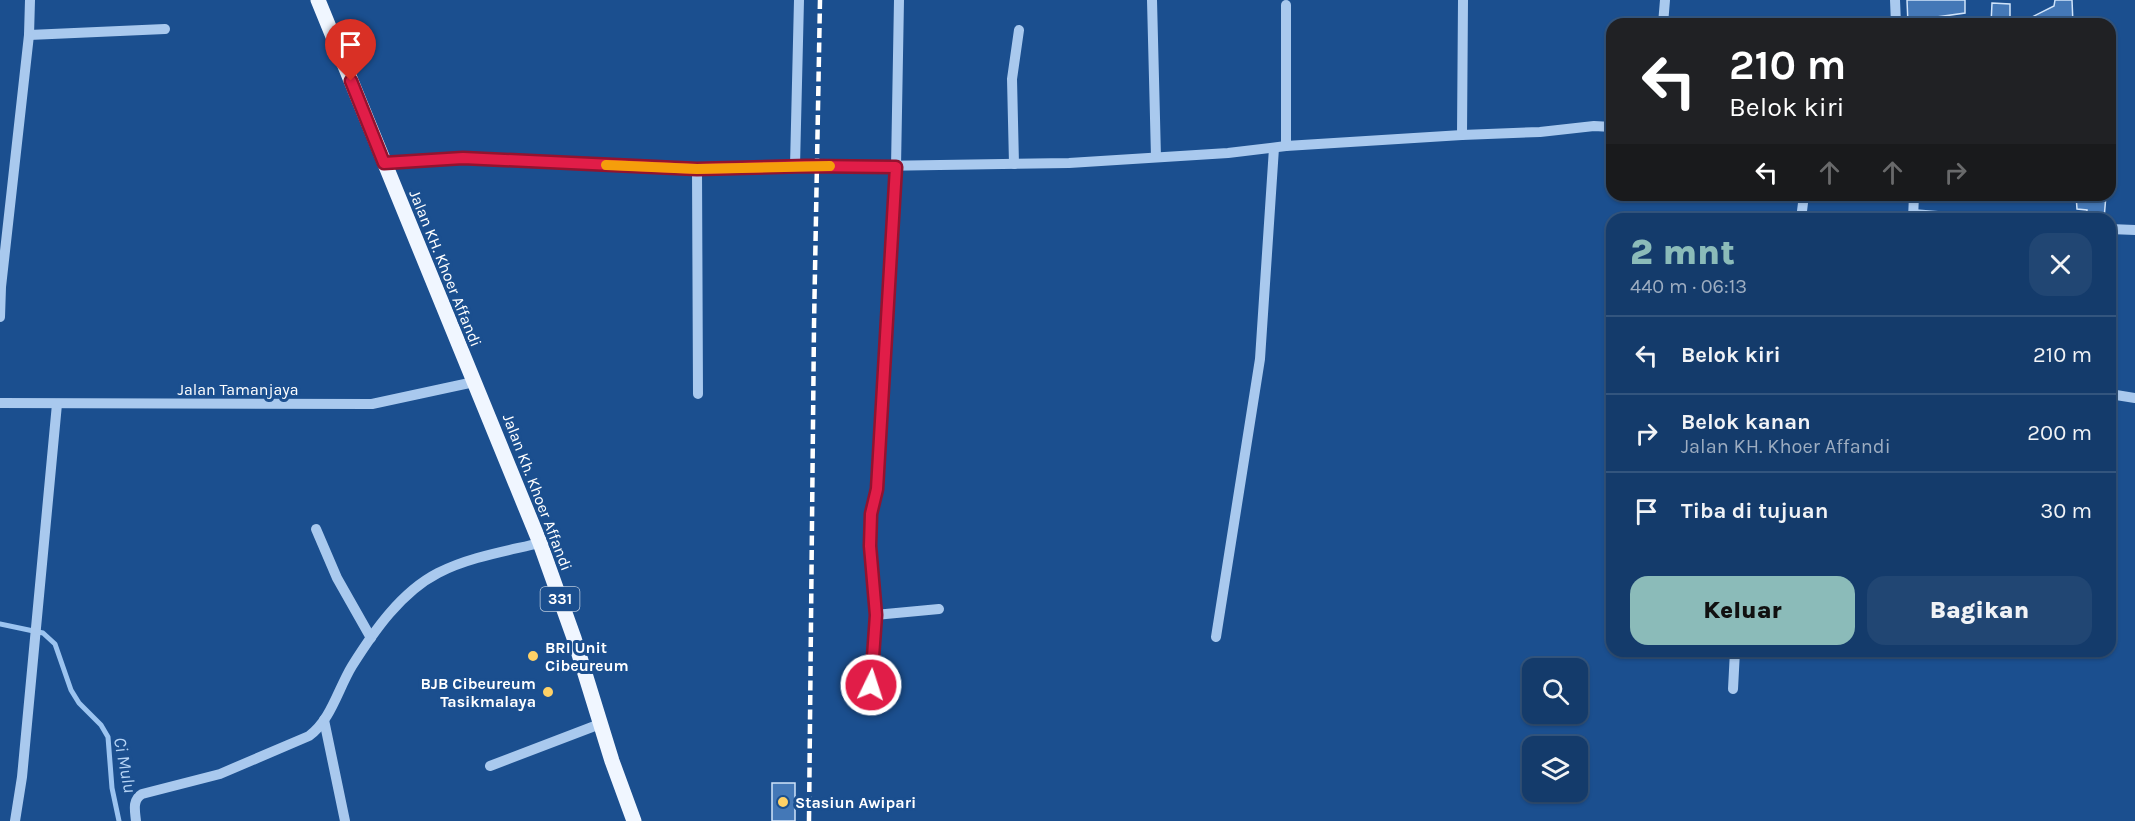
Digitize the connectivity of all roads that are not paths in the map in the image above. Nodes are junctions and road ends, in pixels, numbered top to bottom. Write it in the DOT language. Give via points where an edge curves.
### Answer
graph roads {
  1 [pos="30,0"];
  2 [pos="318,0"];
  3 [pos="799,0"];
  4 [pos="899,0"];
  5 [pos="1152,0"];
  6 [pos="1464,0"];
  7 [pos="1665,0"];
  8 [pos="1895,0"];
  9 [pos="1286,5"];
  10 [pos="1664,18"];
  11 [pos="1896,18"];
  12 [pos="165,29"];
  13 [pos="1018,30"];
  14 [pos="29,35"];
  15 [pos="1606,127"];
  16 [pos="1462,135"];
  17 [pos="1286,146"];
  18 [pos="1274,148"];
  19 [pos="1156,157"];
  20 [pos="384,163"];
  21 [pos="1014,164"];
  22 [pos="800,166"];
  23 [pos="896,167"];
  24 [pos="697,169"];
  25 [pos="2116,229"];
  26 [pos="2135,230"];
  27 [pos="0,317"];
  28 [pos="474,382"];
  29 [pos="698,394"];
  30 [pos="2116,395"];
  31 [pos="2135,398"];
  32 [pos="0,403"];
  33 [pos="57,404"];
  34 [pos="316,530"];
  35 [pos="540,543"];
  36 [pos="939,609"];
  37 [pos="876,615"];
  38 [pos="1216,637"];
  39 [pos="371,638"];
  40 [pos="1735,657"];
  41 [pos="871,685"];
  42 [pos="1733,689"];
  43 [pos="324,720"];
  44 [pos="600,724"];
  45 [pos="489,766"];
  46 [pos="15,821"];
  47 [pos="136,821"];
  48 [pos="345,821"];
  49 [pos="634,821"];
  1 -- 14 [label="street"];
  2 -- 20 [label="main road, Jalan KH. Khoer Affandi / 331"];
  3 -- 22 [label="street"];
  4 -- 23 [label="street"];
  5 -- 19 [label="street"];
  6 -- 16 [label="street"];
  7 -- 10 [label="street"];
  8 -- 11 [label="street"];
  9 -- 17 [label="street"];
  12 -- 14 [label="street"];
  13 -- 21 [label="street" via="1012,79"];
  14 -- 27 [label="street"];
  15 -- 16 [label="street"];
  16 -- 17 [label="street"];
  17 -- 18 [label="street"];
  18 -- 19 [label="street"];
  18 -- 38 [label="street" via="1260,358"];
  19 -- 21 [label="street"];
  20 -- 24 [label="street" via="463,158"];
  20 -- 28 [label="main road, Jalan KH. Khoer Affandi / 331"];
  21 -- 23 [label="street"];
  22 -- 23 [label="street, bridge"];
  22 -- 24 [label="street"];
  23 -- 37 [label="street" via="877,489 871,514"];
  24 -- 29 [label="street"];
  25 -- 26 [label="street"];
  28 -- 33 [label="street, Jalan Tamanjaya" via="372,404"];
  28 -- 35 [label="main road, Jalan Kh. Khoer Affandi / 331"];
  30 -- 31 [label="street"];
  32 -- 33 [label="street, Jalan Tamanjaya"];
  33 -- 46 [label="street"];
  34 -- 39 [label="street"];
  35 -- 39 [label="street" via="440,572 398,604"];
  35 -- 44 [label="main road, Jalan Kh. Khoer Affandi / 331"];
  36 -- 37 [label="street"];
  37 -- 41 [label="street"];
  39 -- 43 [label="street"];
  40 -- 42 [label="street"];
  43 -- 47 [label="street" via="309,736 240,767 139,796 135,804"];
  43 -- 48 [label="street"];
  44 -- 45 [label="street"];
  44 -- 49 [label="main road, Jalan Kh. Khoer Affandi / 331"];
}
